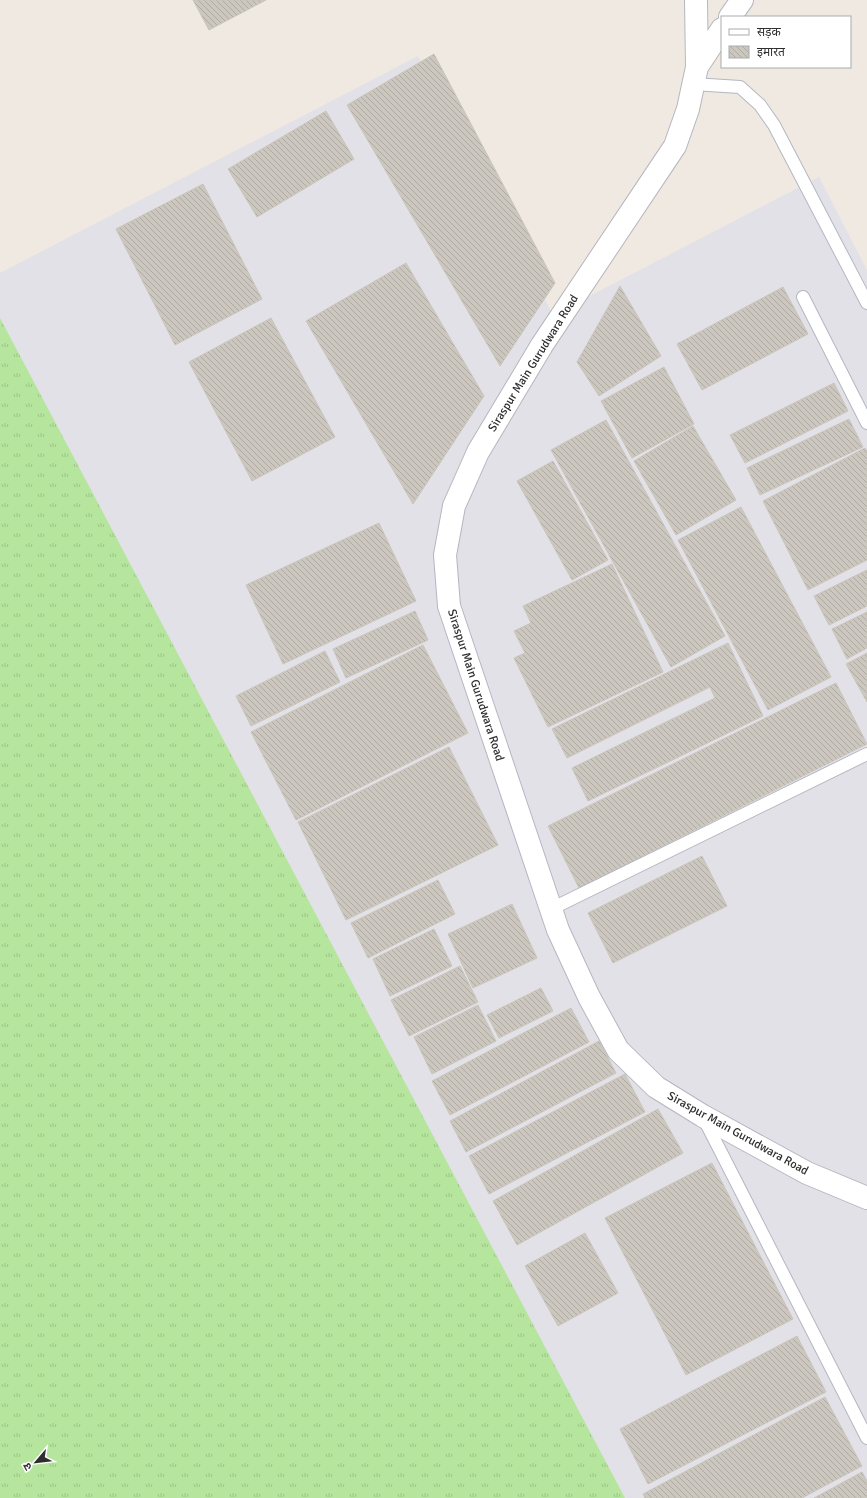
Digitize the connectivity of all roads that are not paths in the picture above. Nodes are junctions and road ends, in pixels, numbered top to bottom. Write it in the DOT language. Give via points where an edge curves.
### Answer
graph roads {
  1 [pos="696,0"];
  2 [pos="742,0"];
  3 [pos="731,16"];
  4 [pos="721,31"];
  5 [pos="695,75"];
  6 [pos="803,297"];
  7 [pos="867,303"];
  8 [pos="867,424"];
  9 [pos="867,754"];
  10 [pos="551,909"];
  11 [pos="703,1116"];
  12 [pos="867,1198"];
  13 [pos="867,1438"];
  1 -- 5 [label="street, Siraspur Main Gurudwara Road"];
  2 -- 3 [label="street"];
  4 -- 5 [label="street"];
  5 -- 7 [label="lane" via="740,87 760,105 774,125"];
  5 -- 10 [label="street, Siraspur Main Gurudwara Road" via="688,109 675,146 542,345 478,452 454,506 445,556 449,606"];
  6 -- 8 [label="lane"];
  9 -- 10 [label="lane"];
  10 -- 11 [label="street, Siraspur Main Gurudwara Road" via="586,990 618,1050 656,1087"];
  11 -- 12 [label="street, Siraspur Main Gurudwara Road" via="807,1173"];
  11 -- 13 [label="lane"];
}
